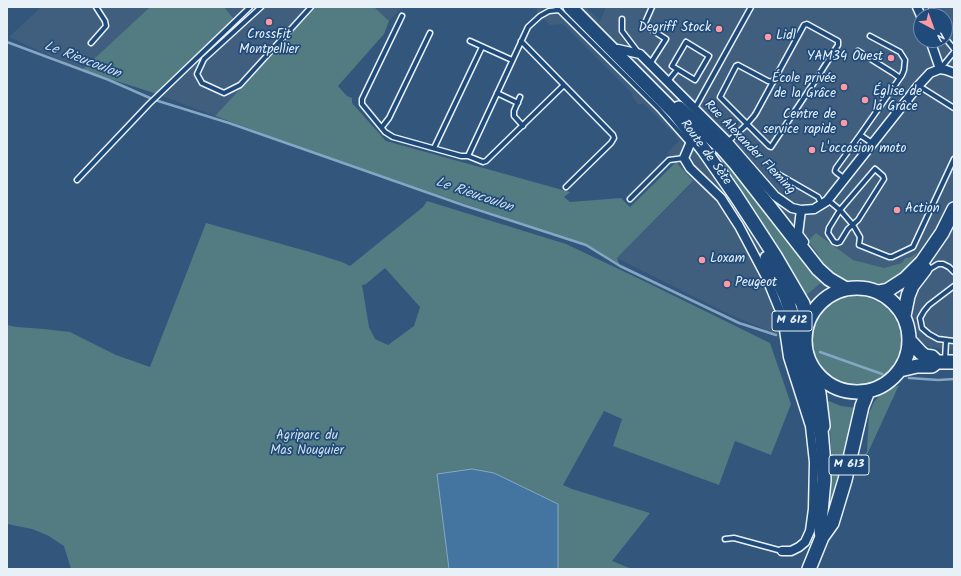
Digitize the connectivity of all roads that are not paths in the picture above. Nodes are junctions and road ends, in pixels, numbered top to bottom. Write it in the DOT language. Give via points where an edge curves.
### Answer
graph roads {
  1 [pos="96,7"];
  2 [pos="250,7"];
  3 [pos="261,7"];
  4 [pos="311,7"];
  5 [pos="577,7"];
  6 [pos="652,7"];
  7 [pos="752,7"];
  8 [pos="562,8"];
  9 [pos="402,16"];
  10 [pos="622,19"];
  11 [pos="430,33"];
  12 [pos="870,36"];
  13 [pos="470,42"];
  14 [pos="521,42"];
  15 [pos="91,43"];
  16 [pos="482,48"];
  17 [pos="933,48"];
  18 [pos="618,49"];
  19 [pos="858,51"];
  20 [pos="954,52"];
  21 [pos="640,54"];
  22 [pos="512,60"];
  23 [pos="650,64"];
  24 [pos="940,69"];
  25 [pos="677,70"];
  26 [pos="954,73"];
  27 [pos="900,78"];
  28 [pos="668,81"];
  29 [pos="773,82"];
  30 [pos="564,85"];
  31 [pos="918,86"];
  32 [pos="497,93"];
  33 [pos="520,97"];
  34 [pos="518,103"];
  35 [pos="695,108"];
  36 [pos="954,108"];
  37 [pos="747,124"];
  38 [pos="523,126"];
  39 [pos="382,127"];
  40 [pos="860,135"];
  41 [pos="872,143"];
  42 [pos="725,145"];
  43 [pos="434,148"];
  44 [pos="692,148"];
  45 [pos="468,156"];
  46 [pos="954,159"];
  47 [pos="778,174"];
  48 [pos="845,179"];
  49 [pos="77,180"];
  50 [pos="566,187"];
  51 [pos="630,199"];
  52 [pos="825,202"];
  53 [pos="954,209"];
  54 [pos="801,210"];
  55 [pos="840,210"];
  56 [pos="750,217"];
  57 [pos="853,225"];
  58 [pos="954,226"];
  59 [pos="808,256"];
  60 [pos="954,272"];
  61 [pos="918,277"];
  62 [pos="954,286"];
  63 [pos="846,289"];
  64 [pos="879,292"];
  65 [pos="904,316"];
  66 [pos="807,322"];
  67 [pos="909,340"];
  68 [pos="946,341"];
  69 [pos="954,341"];
  70 [pos="945,362"];
  71 [pos="812,369"];
  72 [pos="900,370"];
  73 [pos="868,391"];
  74 [pos="821,430"];
  75 [pos="822,537"];
  76 [pos="725,539"];
  77 [pos="782,551"];
  78 [pos="809,569"];
  1 -- 15 [label="lane" via="106,26"];
  2 -- 49 [label="lane" via="149,104"];
  3 -- 4 [label="lane" via="204,59 197,74 202,83 224,93 240,85"];
  5 -- 18 [label="main road, Route de Sète"];
  6 -- 23 [label="lane" via="644,25 666,39"];
  7 -- 35 [label="lane"];
  8 -- 14 [label="lane" via="540,16 528,27"];
  8 -- 44 [label="main road, Route de Sète / M 612" via="675,113"];
  9 -- 39 [label="lane" via="362,99 362,104"];
  10 -- 21 [label="lane" via="622,31"];
  11 -- 39 [label="lane" via="390,118"];
  12 -- 27 [label="lane" via="900,52 905,60"];
  13 -- 16 [label="lane"];
  14 -- 22 [label="lane"];
  14 -- 30 [label="lane"];
  16 -- 22 [label="lane"];
  16 -- 43 [label="lane"];
  17 -- 24 [label="street"];
  18 -- 21 [label="street"];
  18 -- 42 [label="main road, Route de Sète"];
  19 -- 27 [label="lane"];
  20 -- 24 [label="lane"];
  21 -- 23 [label="street, Rue Alexander Fleming"];
  22 -- 32 [label="lane"];
  23 -- 28 [label="street, Rue Alexander Fleming"];
  24 -- 26 [label="street"];
  24 -- 31 [label="street" via="930,73"];
  25 -- 25 [label="lane" via="672,66 686,42 709,56 695,80"];
  25 -- 28 [label="lane"];
  27 -- 40 [label="lane"];
  28 -- 35 [label="street, Rue Alexander Fleming"];
  29 -- 37 [label="lane"];
  29 -- 37 [label="lane" via="736,66 720,97"];
  29 -- 37 [label="lane" via="804,25 807,24 838,41 817,78 771,147"];
  30 -- 38 [label="lane"];
  30 -- 50 [label="lane" via="614,135 611,143"];
  31 -- 36 [label="lane"];
  31 -- 41 [label="street"];
  32 -- 34 [label="lane"];
  32 -- 45 [label="lane"];
  33 -- 34 [label="lane"];
  34 -- 38 [label="lane" via="514,116"];
  35 -- 42 [label="street, Rue Alexander Fleming"];
  37 -- 42 [label="lane"];
  38 -- 45 [label="lane" via="488,160 483,162"];
  39 -- 43 [label="lane" via="393,137"];
  40 -- 41 [label="lane"];
  40 -- 48 [label="lane" via="836,168 837,173"];
  41 -- 48 [label="street"];
  42 -- 44 [label="street" via="715,148 706,141"];
  42 -- 54 [label="street, Rue Alexander Fleming" via="775,196 788,206"];
  42 -- 59 [label="main road, Route de Sète" via="736,164"];
  43 -- 45 [label="lane"];
  44 -- 51 [label="lane" via="669,160"];
  44 -- 56 [label="main road, Route de Sète / M 612"];
  44 -- 77 [label="street" via="690,168 721,198 766,277 782,316 788,357 810,426 814,462 810,531 805,542 799,547 792,551"];
  46 -- 57 [label="lane" via="911,248 889,257 861,247 860,237"];
  47 -- 52 [label="lane"];
  48 -- 52 [label="street"];
  52 -- 54 [label="street, Rue Alexander Fleming" via="814,209"];
  52 -- 55 [label="lane"];
  53 -- 64 [label="main road" via="942,233 922,262 905,279 888,290"];
  54 -- 59 [label="street" via="798,234 807,248"];
  55 -- 57 [label="lane"];
  55 -- 57 [label="lane" via="827,231 834,242 840,242"];
  55 -- 57 [label="lane" via="872,170 877,170 883,176 884,179 866,209"];
  56 -- 66 [label="main road, Route de Sète / M 612" via="803,304"];
  56 -- 74 [label="main road, M 612" via="750,226 786,297 794,331 794,352"];
  58 -- 61 [label="main road" via="932,261"];
  59 -- 63 [label="main road, Route de Sète" via="822,273"];
  60 -- 61 [label="lane" via="943,264 938,264"];
  61 -- 65 [label="main road" via="908,296"];
  62 -- 68 [label="lane" via="929,305 920,318 922,328 938,339"];
  63 -- 64 [label="main road"];
  63 -- 66 [label="main road" via="826,298"];
  64 -- 65 [label="main road" via="893,302"];
  65 -- 67 [label="main road"];
  66 -- 71 [label="main road" via="804,346"];
  67 -- 70 [label="main road" via="925,356"];
  67 -- 72 [label="main road" via="907,356"];
  68 -- 69 [label="lane"];
  68 -- 70 [label="lane"];
  70 -- 72 [label="main road"];
  71 -- 73 [label="main road" via="833,387 850,392"];
  71 -- 74 [label="main road, M 613" via="819,393 823,426"];
  72 -- 73 [label="main road" via="886,383"];
  73 -- 75 [label="main road, M 613" via="832,523"];
  74 -- 75 [label="main road, M 613" via="824,480 820,523"];
  75 -- 78 [label="main road, M 613"];
  76 -- 77 [label="lane" via="734,538"];
}
